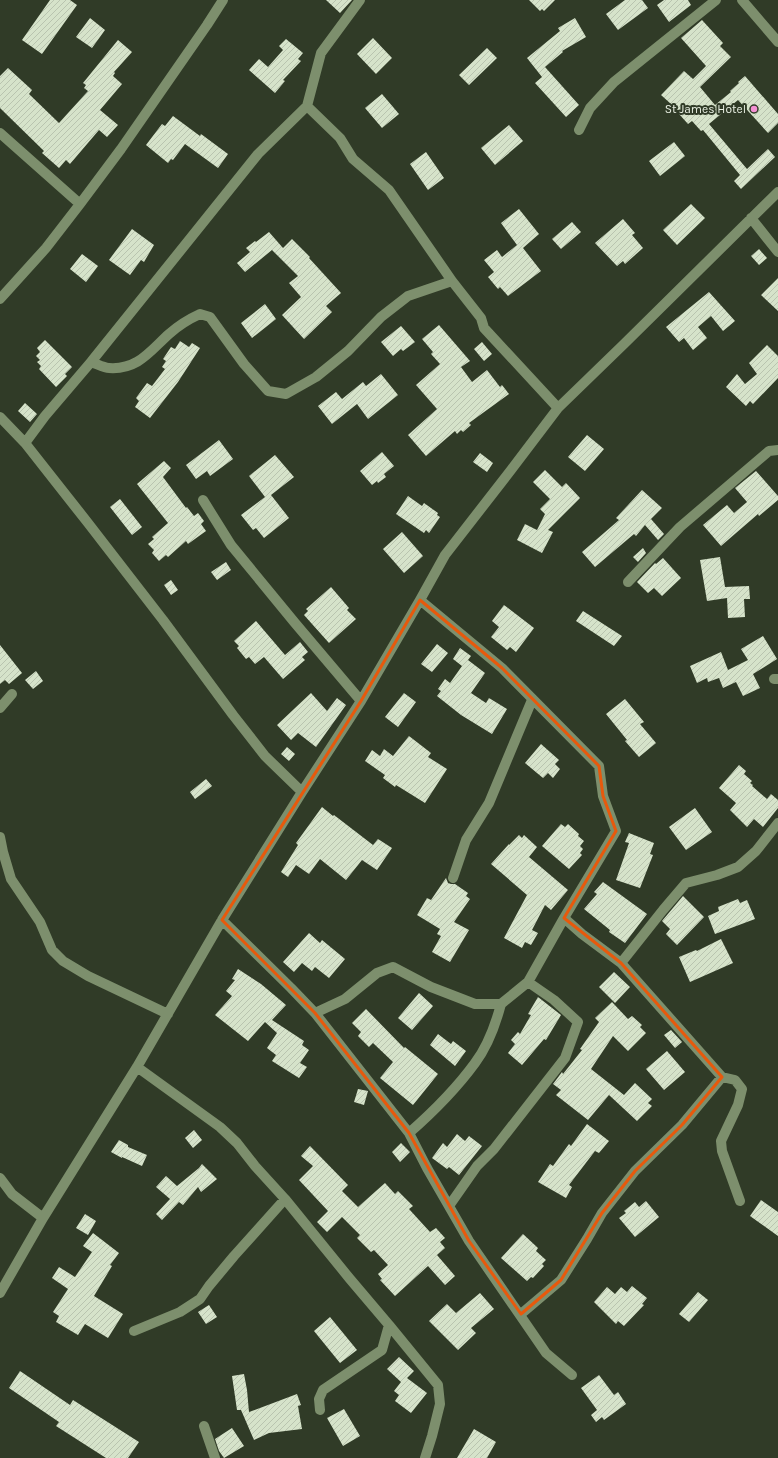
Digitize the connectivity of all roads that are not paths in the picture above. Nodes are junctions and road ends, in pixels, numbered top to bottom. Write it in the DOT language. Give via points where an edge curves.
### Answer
graph roads {
  1 [pos="223,0"];
  2 [pos="360,0"];
  3 [pos="716,0"];
  4 [pos="742,0"];
  5 [pos="778,42"];
  6 [pos="307,106"];
  7 [pos="579,130"];
  8 [pos="0,133"];
  9 [pos="778,192"];
  10 [pos="80,204"];
  11 [pos="751,218"];
  12 [pos="777,249"];
  13 [pos="452,281"];
  14 [pos="0,298"];
  15 [pos="92,362"];
  16 [pos="558,408"];
  17 [pos="0,417"];
  18 [pos="25,443"];
  19 [pos="778,450"];
  20 [pos="203,500"];
  21 [pos="628,582"];
  22 [pos="420,600"];
  23 [pos="12,694"];
  24 [pos="532,700"];
  25 [pos="361,701"];
  26 [pos="0,708"];
  27 [pos="302,792"];
  28 [pos="778,823"];
  29 [pos="0,837"];
  30 [pos="453,878"];
  31 [pos="564,918"];
  32 [pos="222,920"];
  33 [pos="621,963"];
  34 [pos="528,982"];
  35 [pos="501,1004"];
  36 [pos="315,1013"];
  37 [pos="168,1014"];
  38 [pos="137,1067"];
  39 [pos="722,1077"];
  40 [pos="408,1133"];
  41 [pos="0,1178"];
  42 [pos="286,1199"];
  43 [pos="740,1201"];
  44 [pos="449,1206"];
  45 [pos="43,1218"];
  46 [pos="0,1293"];
  47 [pos="521,1314"];
  48 [pos="389,1325"];
  49 [pos="134,1331"];
  50 [pos="572,1375"];
  51 [pos="320,1410"];
  52 [pos="204,1426"];
  53 [pos="216,1458"];
  54 [pos="425,1458"];
  1 -- 10 [label="street" via="121,149"];
  2 -- 6 [label="street" via="321,53"];
  3 -- 7 [label="street" via="614,82 590,108"];
  4 -- 5 [label="street"];
  6 -- 13 [label="street" via="340,138 352,159 389,190"];
  6 -- 15 [label="street" via="258,154"];
  8 -- 10 [label="street"];
  9 -- 11 [label="street"];
  10 -- 14 [label="street" via="46,248"];
  11 -- 12 [label="street"];
  11 -- 16 [label="street"];
  13 -- 15 [label="street" via="408,296 381,317 348,351 316,377 286,394 268,391 244,364 210,317 200,314 186,320 153,351 131,366 108,368"];
  13 -- 16 [label="street" via="482,318 484,328"];
  15 -- 18 [label="street"];
  16 -- 22 [label="street" via="445,555"];
  17 -- 18 [label="street"];
  18 -- 27 [label="street" via="265,756"];
  19 -- 21 [label="street" via="768,451 680,527"];
  20 -- 25 [label="street" via="231,545"];
  22 -- 24 [label="street" via="497,664"];
  22 -- 25 [label="street"];
  23 -- 26 [label="street"];
  24 -- 30 [label="street" via="489,803 466,840"];
  24 -- 31 [label="street" via="598,766 603,796 616,831"];
  25 -- 27 [label="street"];
  27 -- 32 [label="street"];
  28 -- 33 [label="street" via="756,851 738,867 686,883"];
  29 -- 37 [label="street" via="11,879 40,922 52,950 63,961 88,976"];
  31 -- 33 [label="street"];
  31 -- 34 [label="street"];
  32 -- 36 [label="street"];
  32 -- 37 [label="street"];
  33 -- 39 [label="street"];
  34 -- 35 [label="street"];
  34 -- 44 [label="street" via="554,1000 578,1022 565,1058 494,1149 477,1166"];
  35 -- 36 [label="street" via="475,1004 431,987 393,967 377,973 345,999"];
  35 -- 40 [label="street" via="495,1025 476,1062 436,1109"];
  36 -- 40 [label="street"];
  37 -- 38 [label="street"];
  38 -- 42 [label="street" via="237,1142"];
  38 -- 45 [label="street"];
  39 -- 43 [label="street" via="735,1080 742,1089 738,1105 721,1141 722,1151"];
  39 -- 47 [label="street" via="682,1125 630,1177 602,1213 561,1280"];
  40 -- 44 [label="street"];
  41 -- 45 [label="street" via="12,1194"];
  42 -- 48 [label="street"];
  42 -- 49 [label="street" via="234,1256 200,1299 180,1312"];
  44 -- 47 [label="street" via="469,1241"];
  45 -- 46 [label="street"];
  47 -- 50 [label="street" via="546,1353"];
  48 -- 51 [label="street" via="382,1350 323,1390 319,1399"];
  48 -- 54 [label="street" via="438,1385 440,1404"];
  52 -- 53 [label="street"];
}
